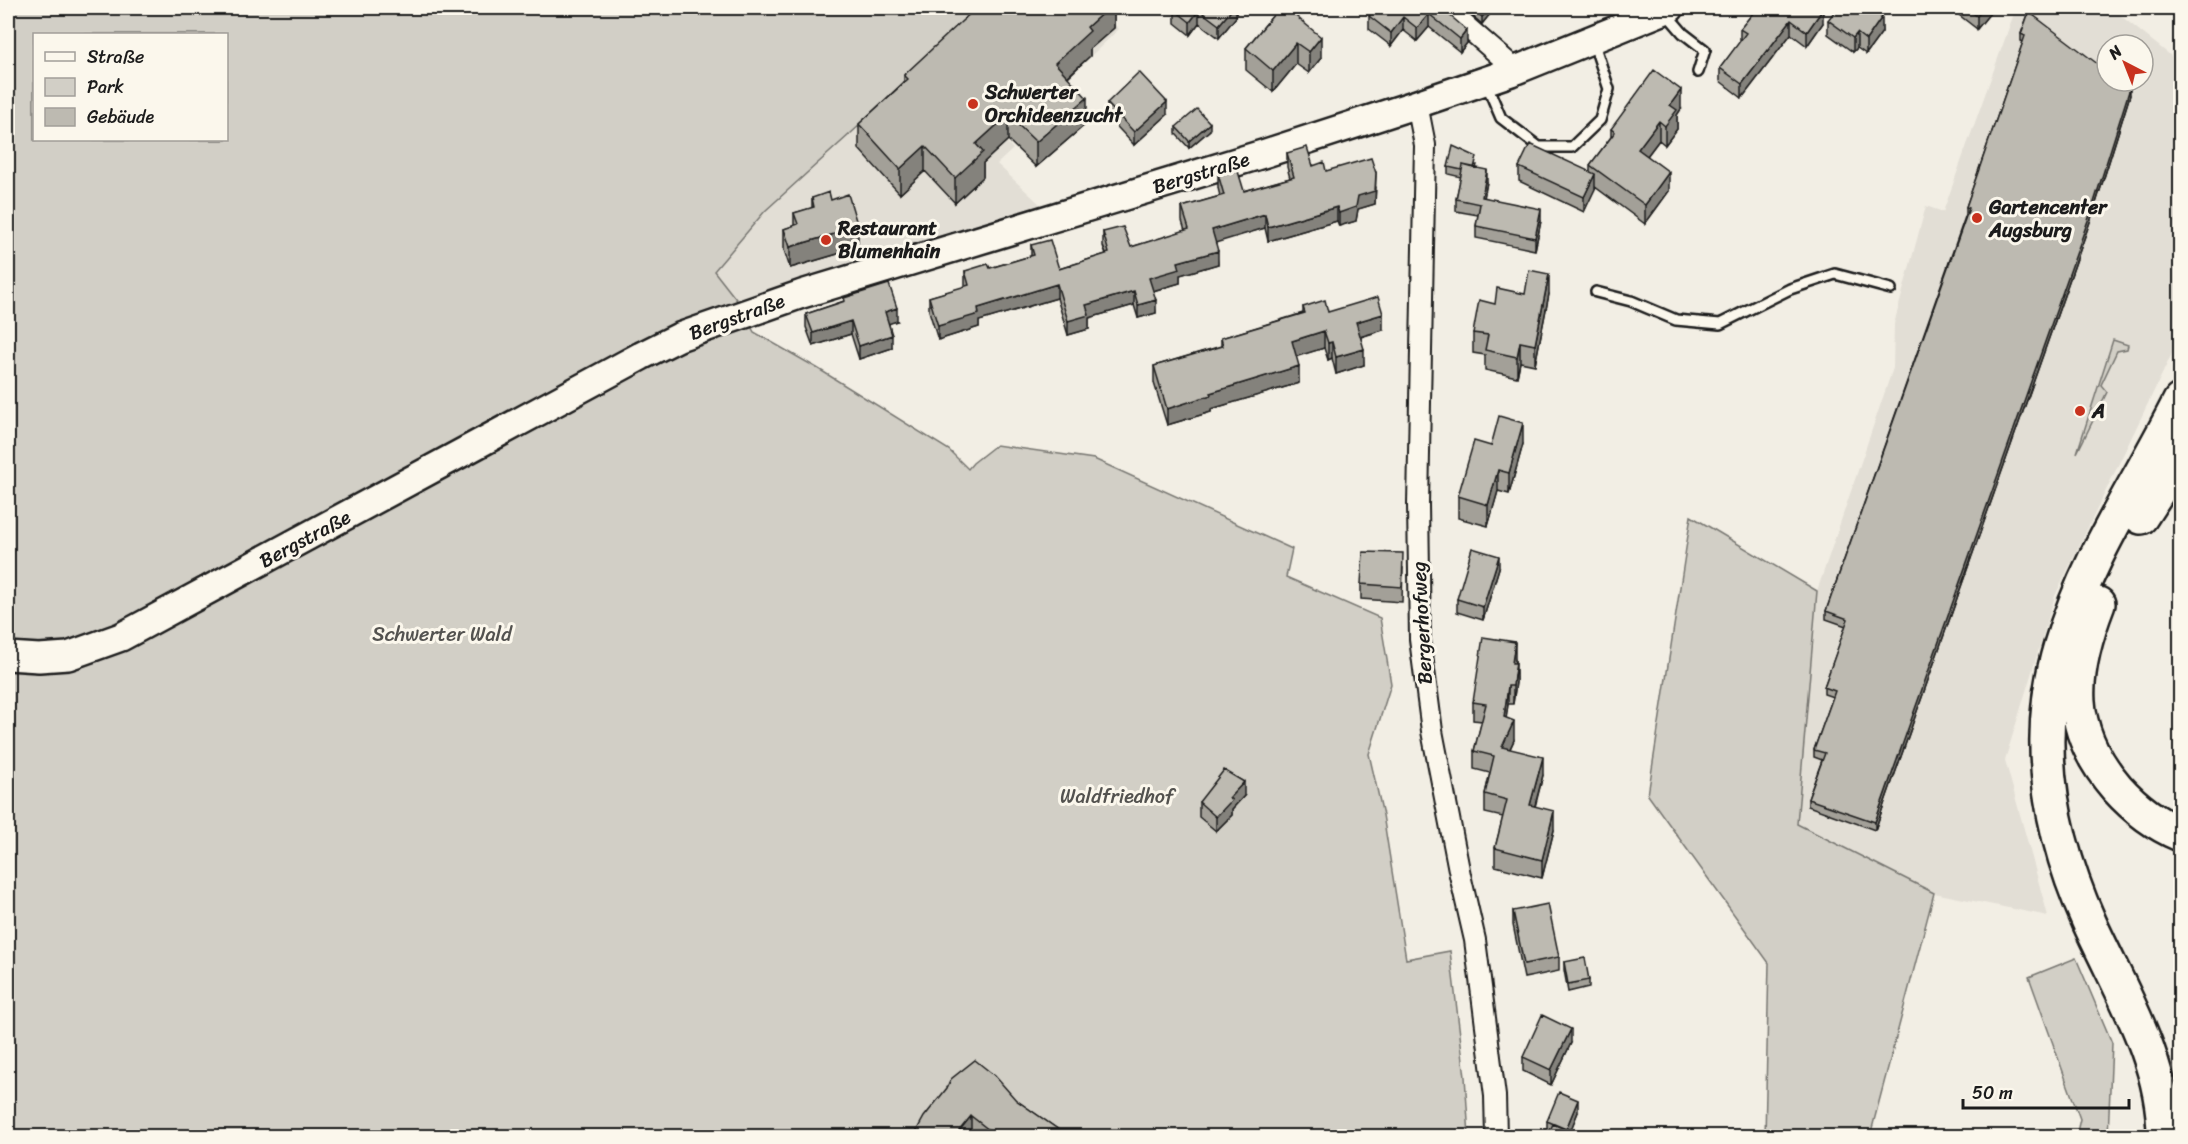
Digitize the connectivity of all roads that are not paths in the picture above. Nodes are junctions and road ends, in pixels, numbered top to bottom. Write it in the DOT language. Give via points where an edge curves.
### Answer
graph roads {
  1 [pos="1445,8"];
  2 [pos="1666,9"];
  3 [pos="1592,39"];
  4 [pos="1511,72"];
  5 [pos="1698,72"];
  6 [pos="1485,81"];
  7 [pos="1417,104"];
  8 [pos="1891,289"];
  9 [pos="1596,292"];
  10 [pos="2181,401"];
  11 [pos="2181,457"];
  12 [pos="8,656"];
  13 [pos="2181,834"];
  14 [pos="1496,1137"];
  15 [pos="2164,1137"];
  1 -- 4 [label="street" via="1506,61"];
  2 -- 3 [label="main road, Bergstraße"];
  2 -- 5 [label="lane" via="1683,33 1705,50"];
  3 -- 4 [label="main road, Bergstraße"];
  3 -- 6 [label="lane" via="1609,89 1600,120 1572,147 1539,147 1501,118"];
  4 -- 6 [label="main road, Bergstraße"];
  6 -- 7 [label="main road, Bergstraße"];
  7 -- 12 [label="main road, Bergstraße" via="802,294 679,337 122,638 68,656"];
  7 -- 14 [label="street, Bergerhofweg" via="1425,145 1418,505 1420,639 1432,731 1475,940 1495,1096"];
  8 -- 9 [label="lane" via="1835,274 1790,289 1720,324 1676,320 1631,301"];
  10 -- 15 [label="highway" via="2111,530 2069,620 2053,678 2048,734 2051,805 2062,855 2147,1049 2157,1083"];
  11 -- 13 [label="highway" via="2145,510 2098,605 2079,671 2077,702 2083,736 2110,780 2149,817"];
}
